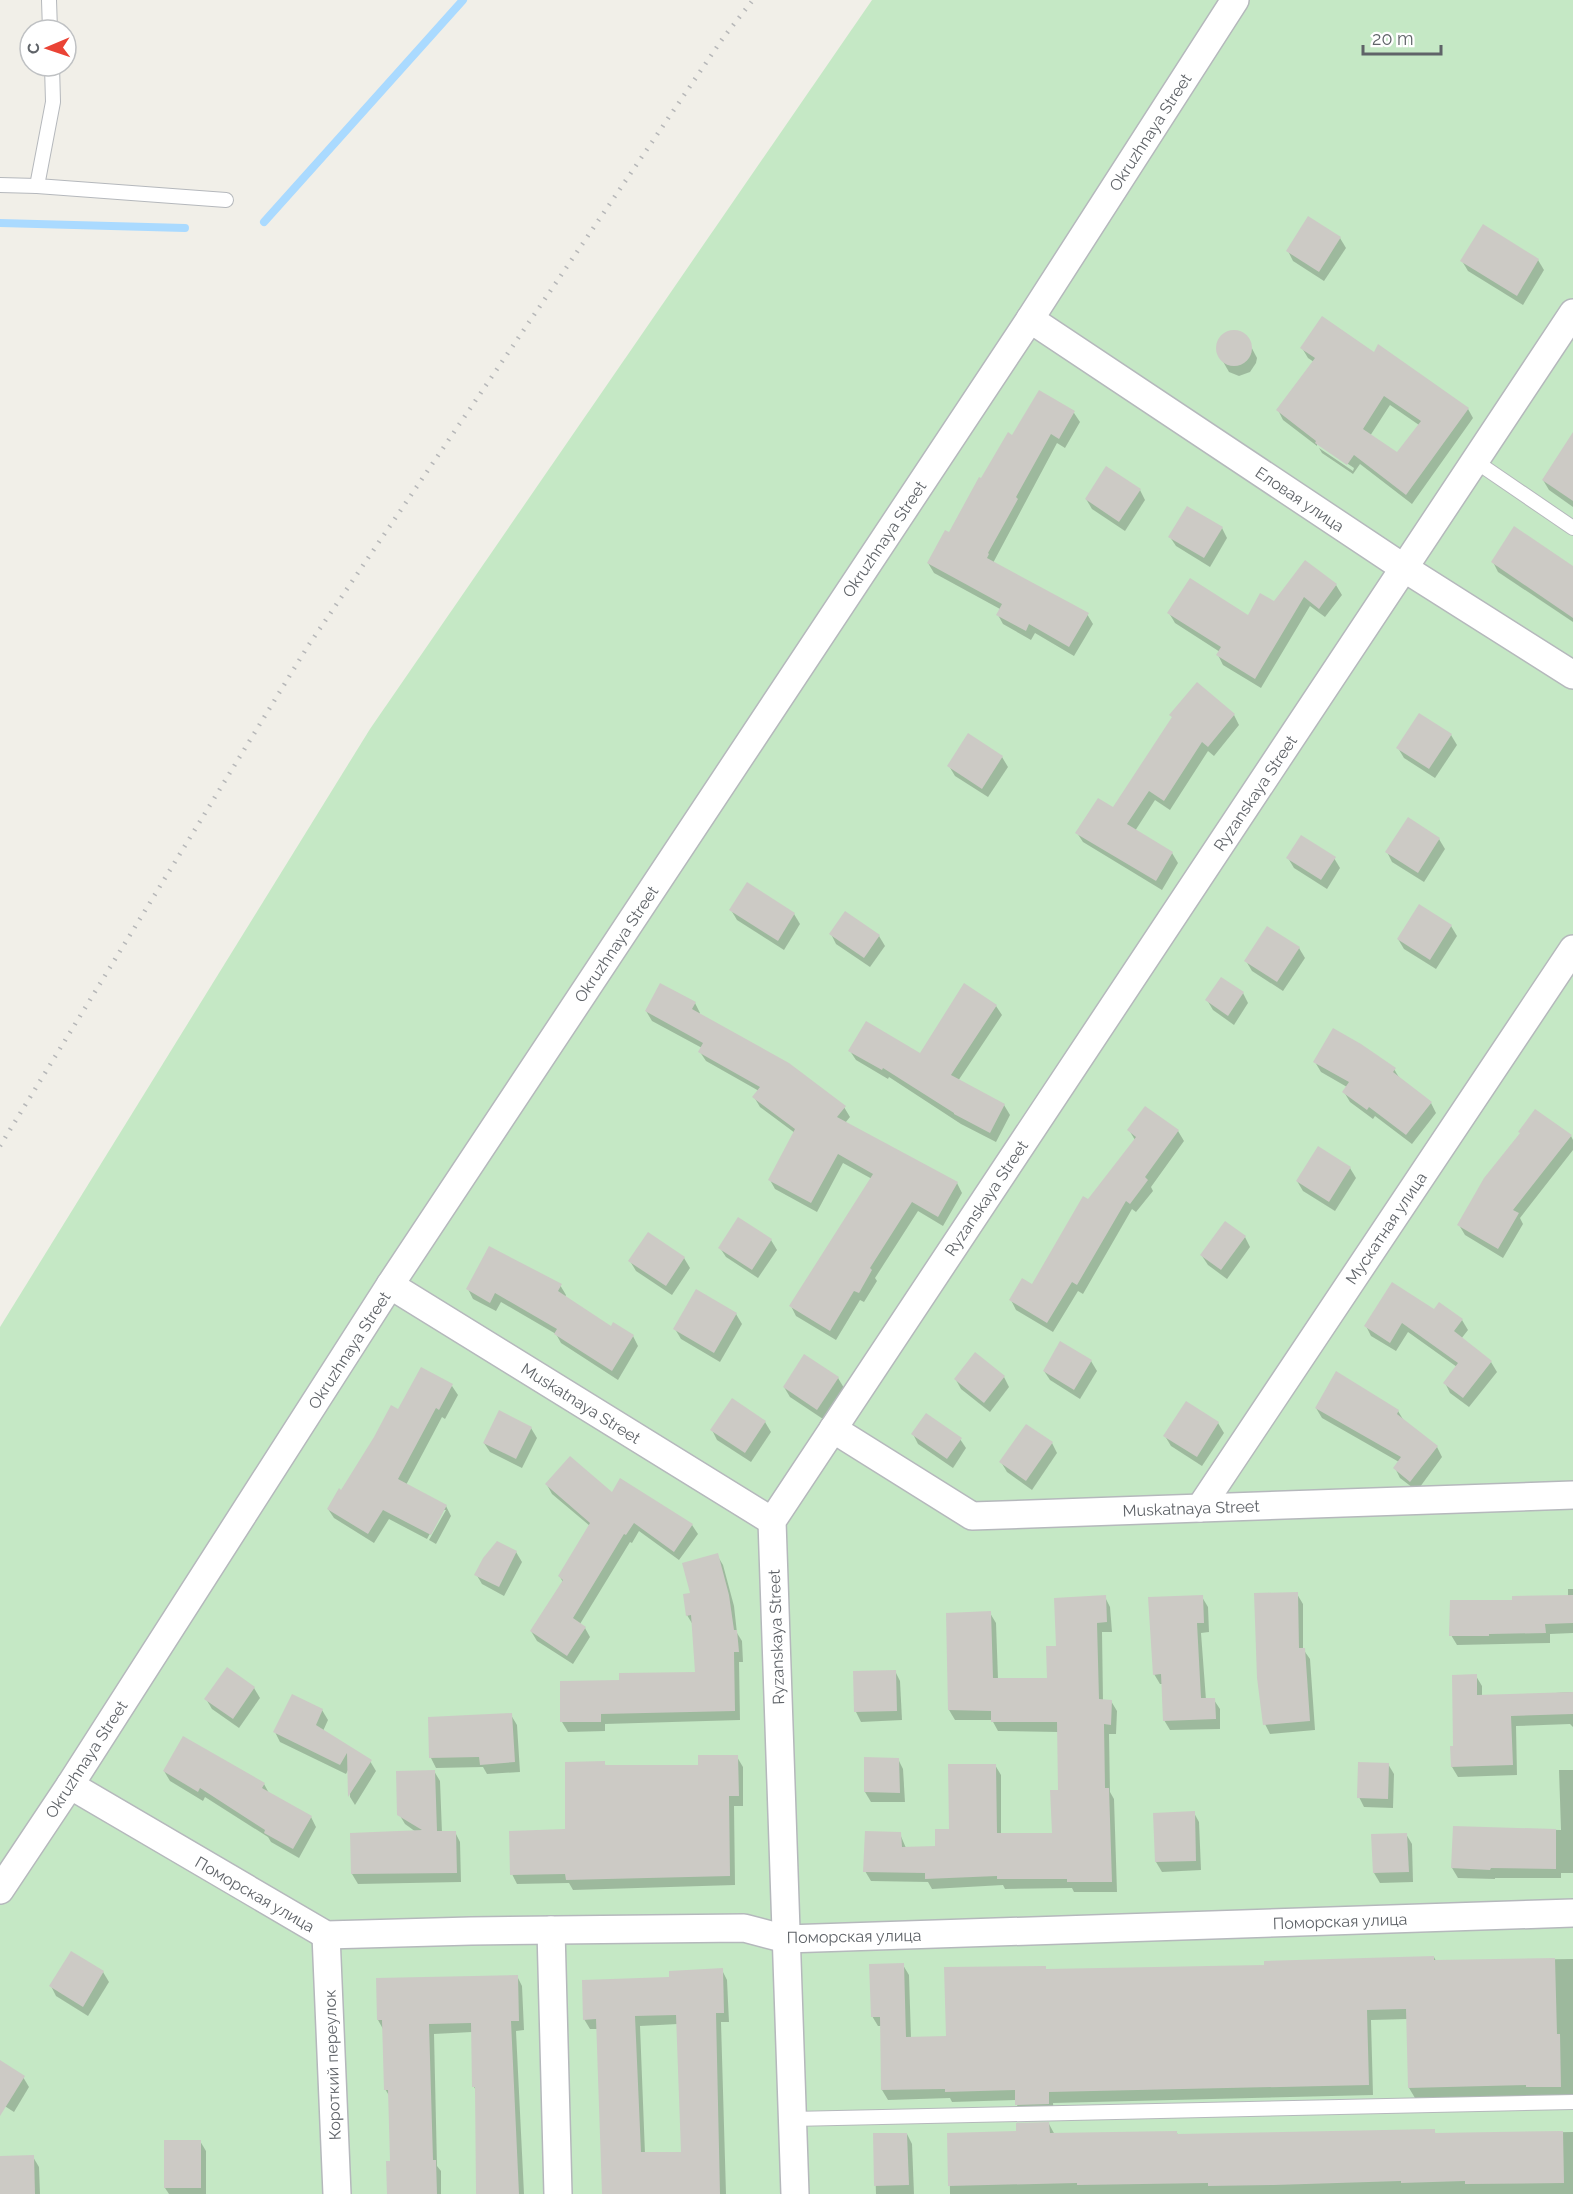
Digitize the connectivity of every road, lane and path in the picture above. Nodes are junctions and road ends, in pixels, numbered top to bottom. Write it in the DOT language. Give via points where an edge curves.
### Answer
graph roads {
  1 [pos="49,0"];
  2 [pos="1235,0"];
  3 [pos="50,18"];
  4 [pos="52,78"];
  5 [pos="0,185"];
  6 [pos="37,186"];
  7 [pos="226,200"];
  8 [pos="1573,314"];
  9 [pos="1030,319"];
  10 [pos="1475,461"];
  11 [pos="1573,528"];
  12 [pos="1404,568"];
  13 [pos="1573,675"];
  14 [pos="1573,949"];
  15 [pos="390,1285"];
  16 [pos="833,1429"];
  17 [pos="1573,1495"];
  18 [pos="1200,1508"];
  19 [pos="772,1521"];
  20 [pos="70,1785"];
  21 [pos="0,1890"];
  22 [pos="1573,1913"];
  23 [pos="551,1930"];
  24 [pos="326,1935"];
  25 [pos="786,1939"];
  26 [pos="1573,2102"];
  27 [pos="792,2119"];
  28 [pos="337,2194"];
  29 [pos="558,2194"];
  30 [pos="795,2194"];
  1 -- 3 [label="lane"];
  2 -- 9 [label="street, Okruzhnaya Street"];
  4 -- 6 [label="lane" via="53,102"];
  5 -- 6 [label="lane"];
  6 -- 7 [label="lane"];
  8 -- 10 [label="street, Ryzanskaya Street"];
  9 -- 12 [label="street, Еловая улица"];
  9 -- 15 [label="street, Okruzhnaya Street"];
  10 -- 11 [label="lane"];
  10 -- 12 [label="street, Ryzanskaya Street"];
  12 -- 13 [label="street, Еловая улица"];
  12 -- 16 [label="street, Ryzanskaya Street"];
  14 -- 18 [label="street, Мускатная улица"];
  15 -- 19 [label="street, Muskatnaya Street"];
  15 -- 20 [label="street, Okruzhnaya Street"];
  16 -- 18 [label="street, Muskatnaya Street" via="972,1516"];
  16 -- 19 [label="street, Ryzanskaya Street"];
  17 -- 18 [label="street, Muskatnaya Street"];
  19 -- 25 [label="street, Ryzanskaya Street"];
  20 -- 21 [label="street, Okruzhnaya Street"];
  20 -- 24 [label="street, Поморская улица"];
  22 -- 25 [label="street, Поморская улица"];
  23 -- 24 [label="street, Поморская улица"];
  23 -- 25 [label="street, Поморская улица" via="744,1928"];
  23 -- 29 [label="street"];
  24 -- 28 [label="street, Короткий переулок"];
  25 -- 27 [label="street, Ryzanskaya Street"];
  26 -- 27 [label="lane"];
  27 -- 30 [label="street, Ryzanskaya Street"];
}
